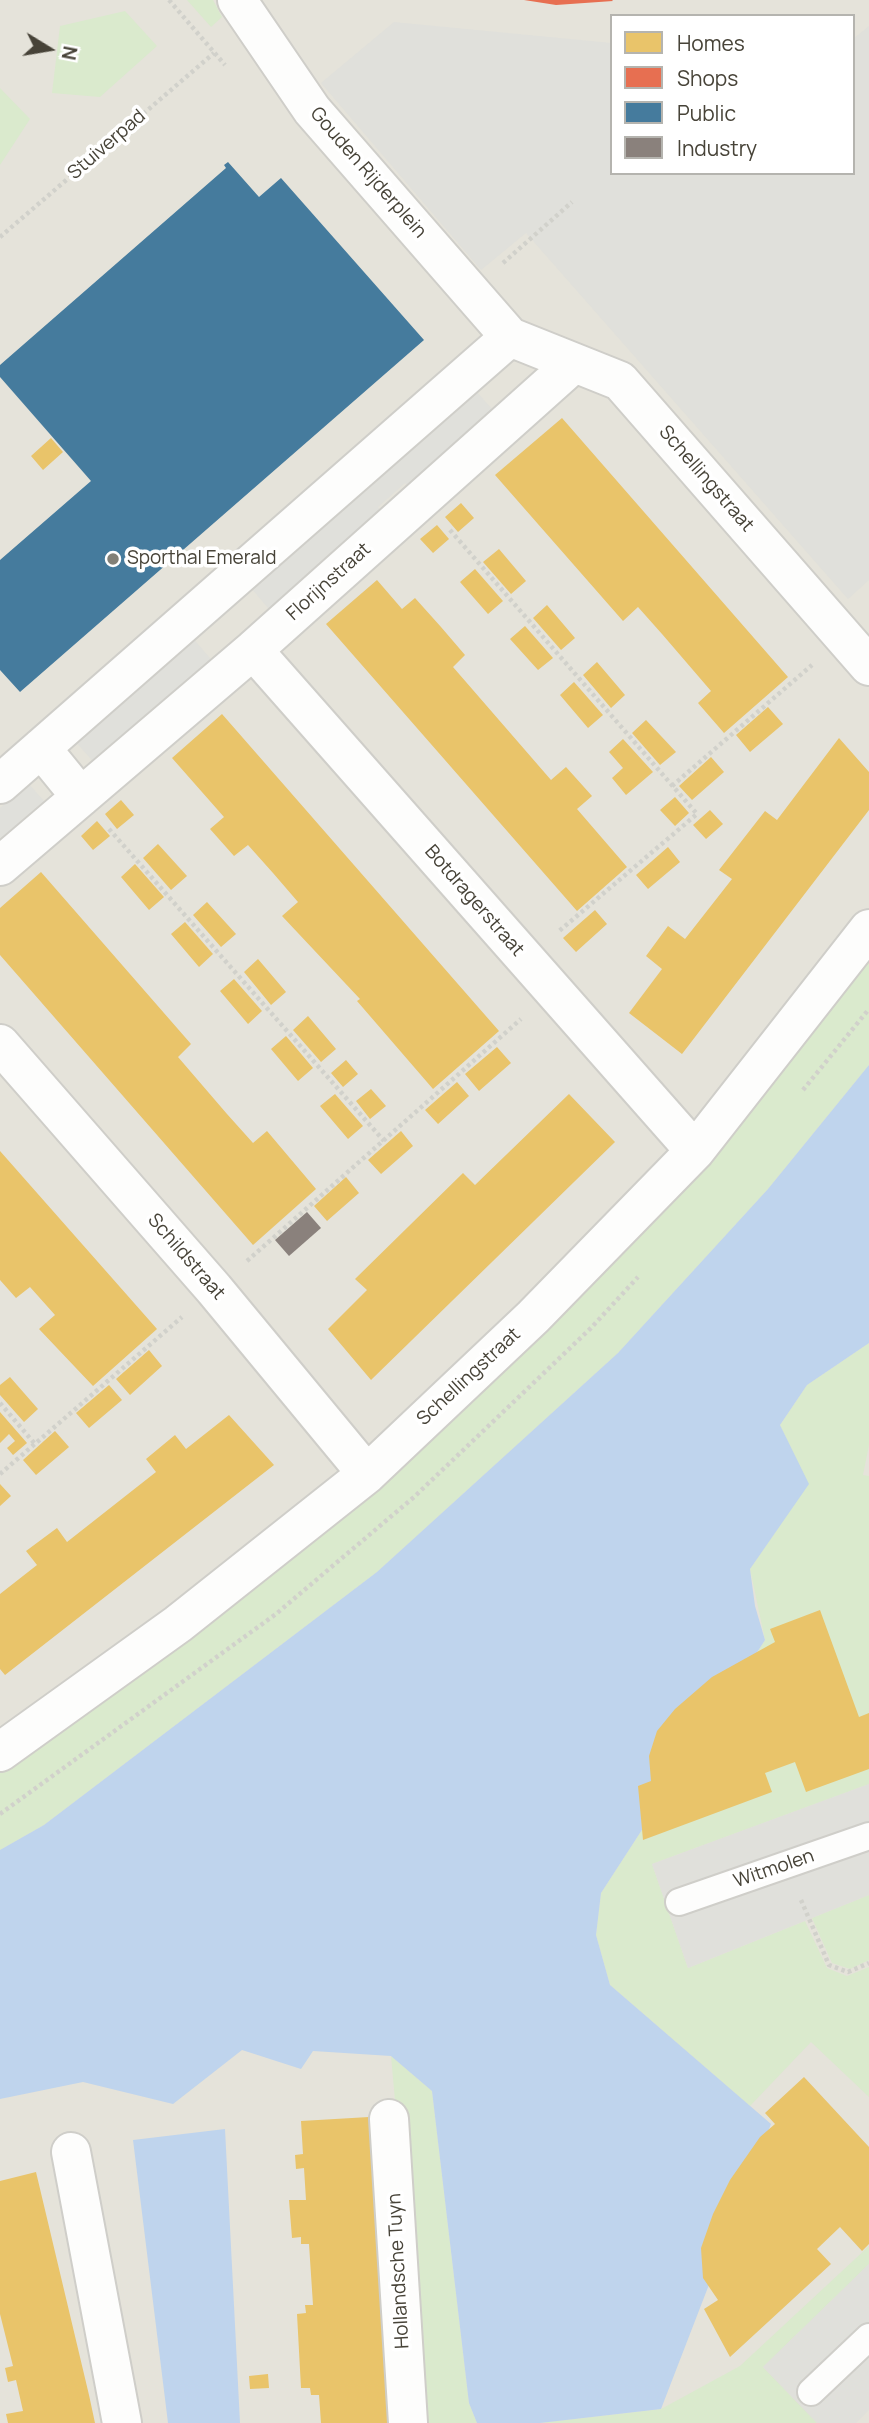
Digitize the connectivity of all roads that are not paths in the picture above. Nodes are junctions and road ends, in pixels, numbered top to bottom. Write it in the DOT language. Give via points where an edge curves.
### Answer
graph roads {
  1 [pos="237,0"];
  2 [pos="510,337"];
  3 [pos="575,363"];
  4 [pos="253,650"];
  5 [pos="869,666"];
  6 [pos="41,748"];
  7 [pos="0,784"];
  8 [pos="81,797"];
  9 [pos="0,866"];
  10 [pos="869,929"];
  11 [pos="0,1044"];
  12 [pos="695,1151"];
  13 [pos="366,1474"];
  14 [pos="3,1746"];
  15 [pos="869,1836"];
  16 [pos="679,1902"];
  17 [pos="389,2119"];
  18 [pos="71,2152"];
  19 [pos="869,2337"];
  20 [pos="811,2392"];
  21 [pos="122,2423"];
  22 [pos="408,2423"];
  1 -- 2 [label="street, Gouden Rijderplein" via="312,110"];
  2 -- 3 [label="street, Schellingstraat"];
  2 -- 6 [label="street"];
  3 -- 4 [label="street, Florijnstraat"];
  3 -- 5 [label="street, Schellingstraat" via="620,381"];
  4 -- 8 [label="street, Florijnstraat"];
  4 -- 12 [label="street, Botdragerstraat"];
  6 -- 7 [label="street"];
  6 -- 8 [label="street"];
  8 -- 9 [label="street, Florijnstraat"];
  10 -- 12 [label="street, Schellingstraat"];
  11 -- 13 [label="street, Schildstraat" via="215,1289"];
  12 -- 13 [label="street, Schellingstraat" via="533,1317"];
  13 -- 14 [label="street, Schellingstraat" via="178,1624"];
  15 -- 16 [label="lane, Witmolen"];
  17 -- 22 [label="street, Hollandsche Tuyn"];
  18 -- 21 [label="street"];
  19 -- 20 [label="lane"];
}
